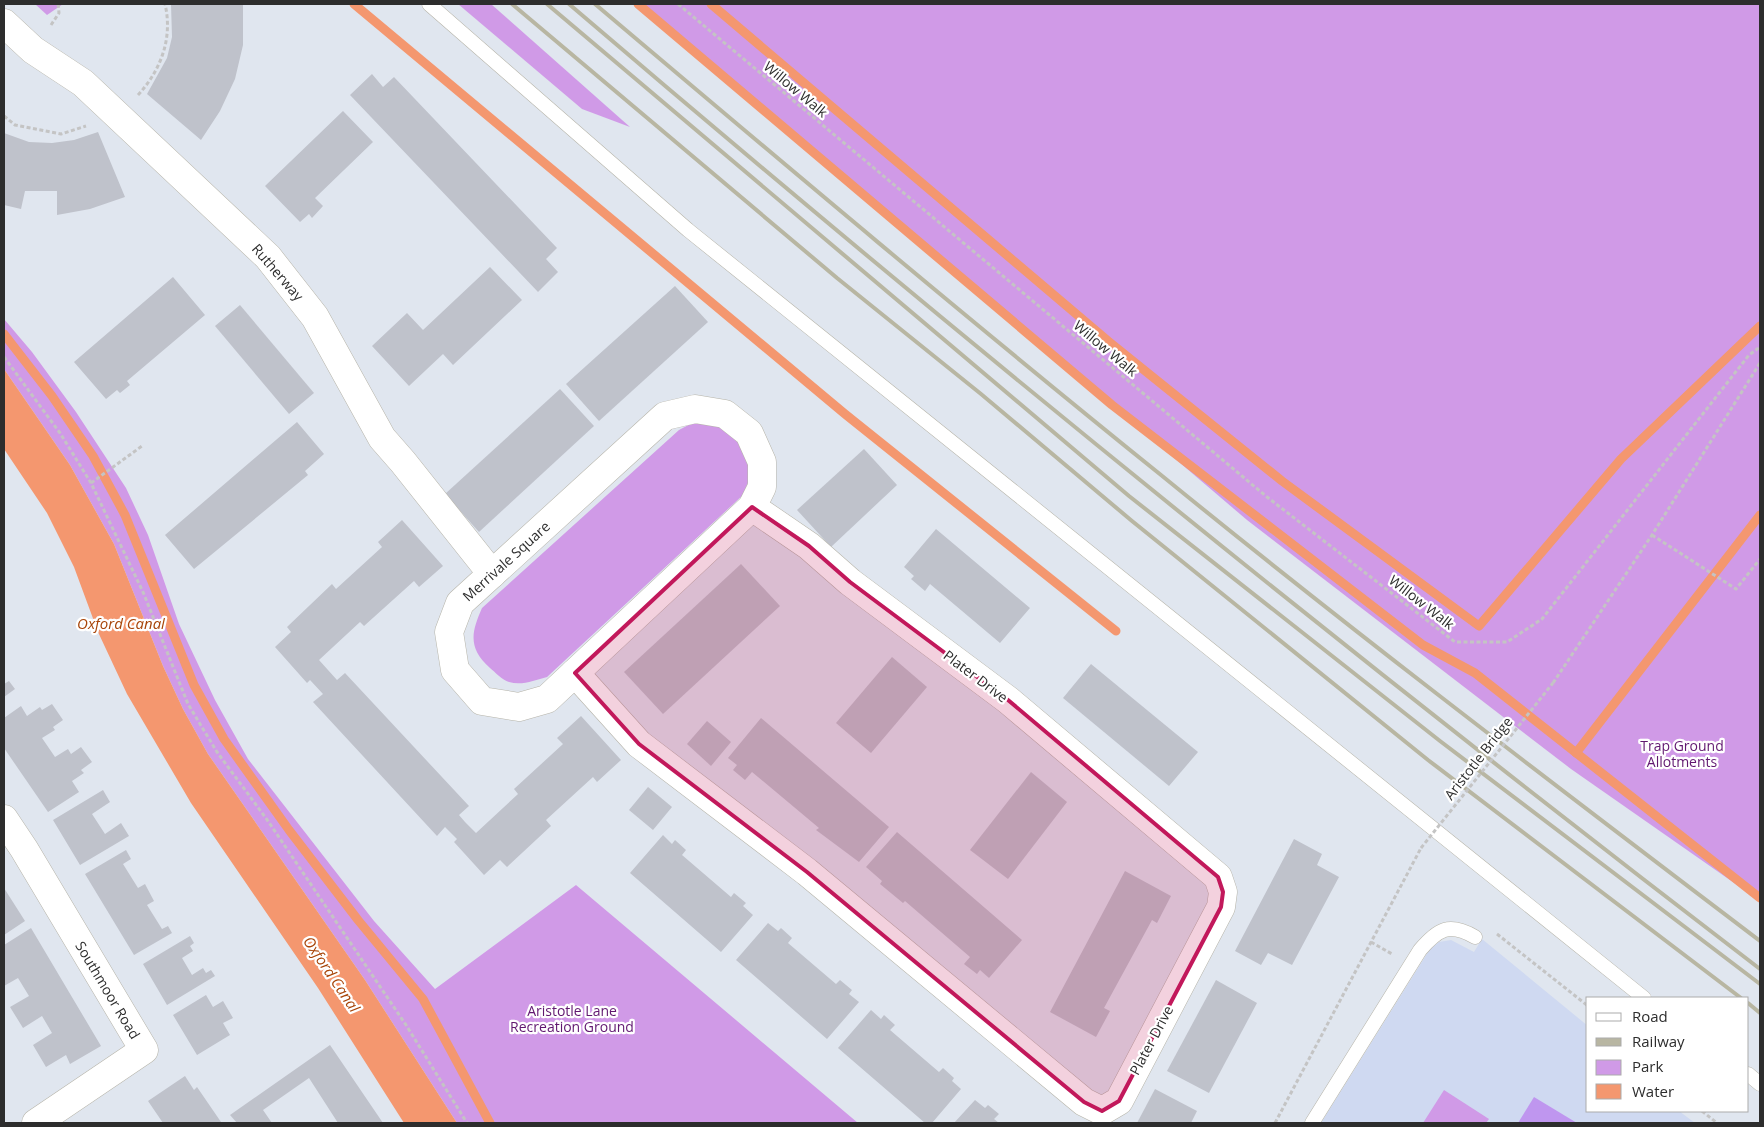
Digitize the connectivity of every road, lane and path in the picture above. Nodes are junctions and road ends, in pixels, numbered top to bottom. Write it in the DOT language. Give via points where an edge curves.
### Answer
graph roads {
  1 [pos="58,4"];
  2 [pos="165,4"];
  3 [pos="428,4"];
  4 [pos="678,4"];
  5 [pos="59,14"];
  6 [pos="4,23"];
  7 [pos="100,99"];
  8 [pos="4,116"];
  9 [pos="126,123"];
  10 [pos="1760,347"];
  11 [pos="4,357"];
  12 [pos="1760,363"];
  13 [pos="142,446"];
  14 [pos="91,483"];
  15 [pos="752,508"];
  16 [pos="1652,535"];
  17 [pos="1760,559"];
  18 [pos="492,574"];
  19 [pos="575,673"];
  20 [pos="4,819"];
  21 [pos="1475,937"];
  22 [pos="1643,997"];
  23 [pos="1586,1004"];
  24 [pos="1749,1075"];
  25 [pos="1760,1084"];
  26 [pos="1703,1112"];
  27 [pos="36,1123"];
  28 [pos="467,1123"];
  29 [pos="1275,1123"];
  30 [pos="1312,1123"];
  31 [pos="1717,1123"];
  1 -- 5 [label="path"];
  2 -- 9 [label="path" via="168,28 160,66 131,102 138,109"];
  3 -- 22 [label="lane" via="688,230"];
  4 -- 10 [label="path, Willow Walk" via="1267,497 1455,642 1507,642 1542,619 1749,355"];
  6 -- 7 [label="street, Rutherway" via="33,50 83,83"];
  7 -- 8 [label="path" via="88,111 96,118 90,124 62,134 15,125"];
  7 -- 9 [label="street, Rutherway"];
  9 -- 18 [label="street, Rutherway" via="268,257 316,317 382,438"];
  11 -- 14 [label="path" via="60,433"];
  12 -- 16 [label="path, Aristotle Bridge"];
  13 -- 14 [label="path"];
  14 -- 28 [label="path" via="143,592 188,704 217,752 268,821 406,1025"];
  15 -- 18 [label="street, Merrivale Square" via="762,487 762,462 749,433 725,414 695,409 665,416"];
  15 -- 19 [label="street, Merrivale Square"];
  15 -- 19 [label="street, Plater Drive" via="809,546 850,582 1008,700 1218,877 1223,892 1221,907 1119,1101 1102,1112 1084,1102 807,872 639,744"];
  16 -- 17 [label="path" via="1736,589"];
  16 -- 29 [label="path, Aristotle Bridge, bridge" via="1553,683 1422,848"];
  18 -- 19 [label="street, Merrivale Square" via="460,603 449,632 455,670 482,701 519,707 547,699"];
  20 -- 27 [label="street, Southmoor Road" via="144,1050"];
  21 -- 23 [label="path" via="1486,925"];
  21 -- 30 [label="lane" via="1465,931 1443,929 1430,938"];
  24 -- 25 [label="lane"];
  26 -- 31 [label="path"];
}
